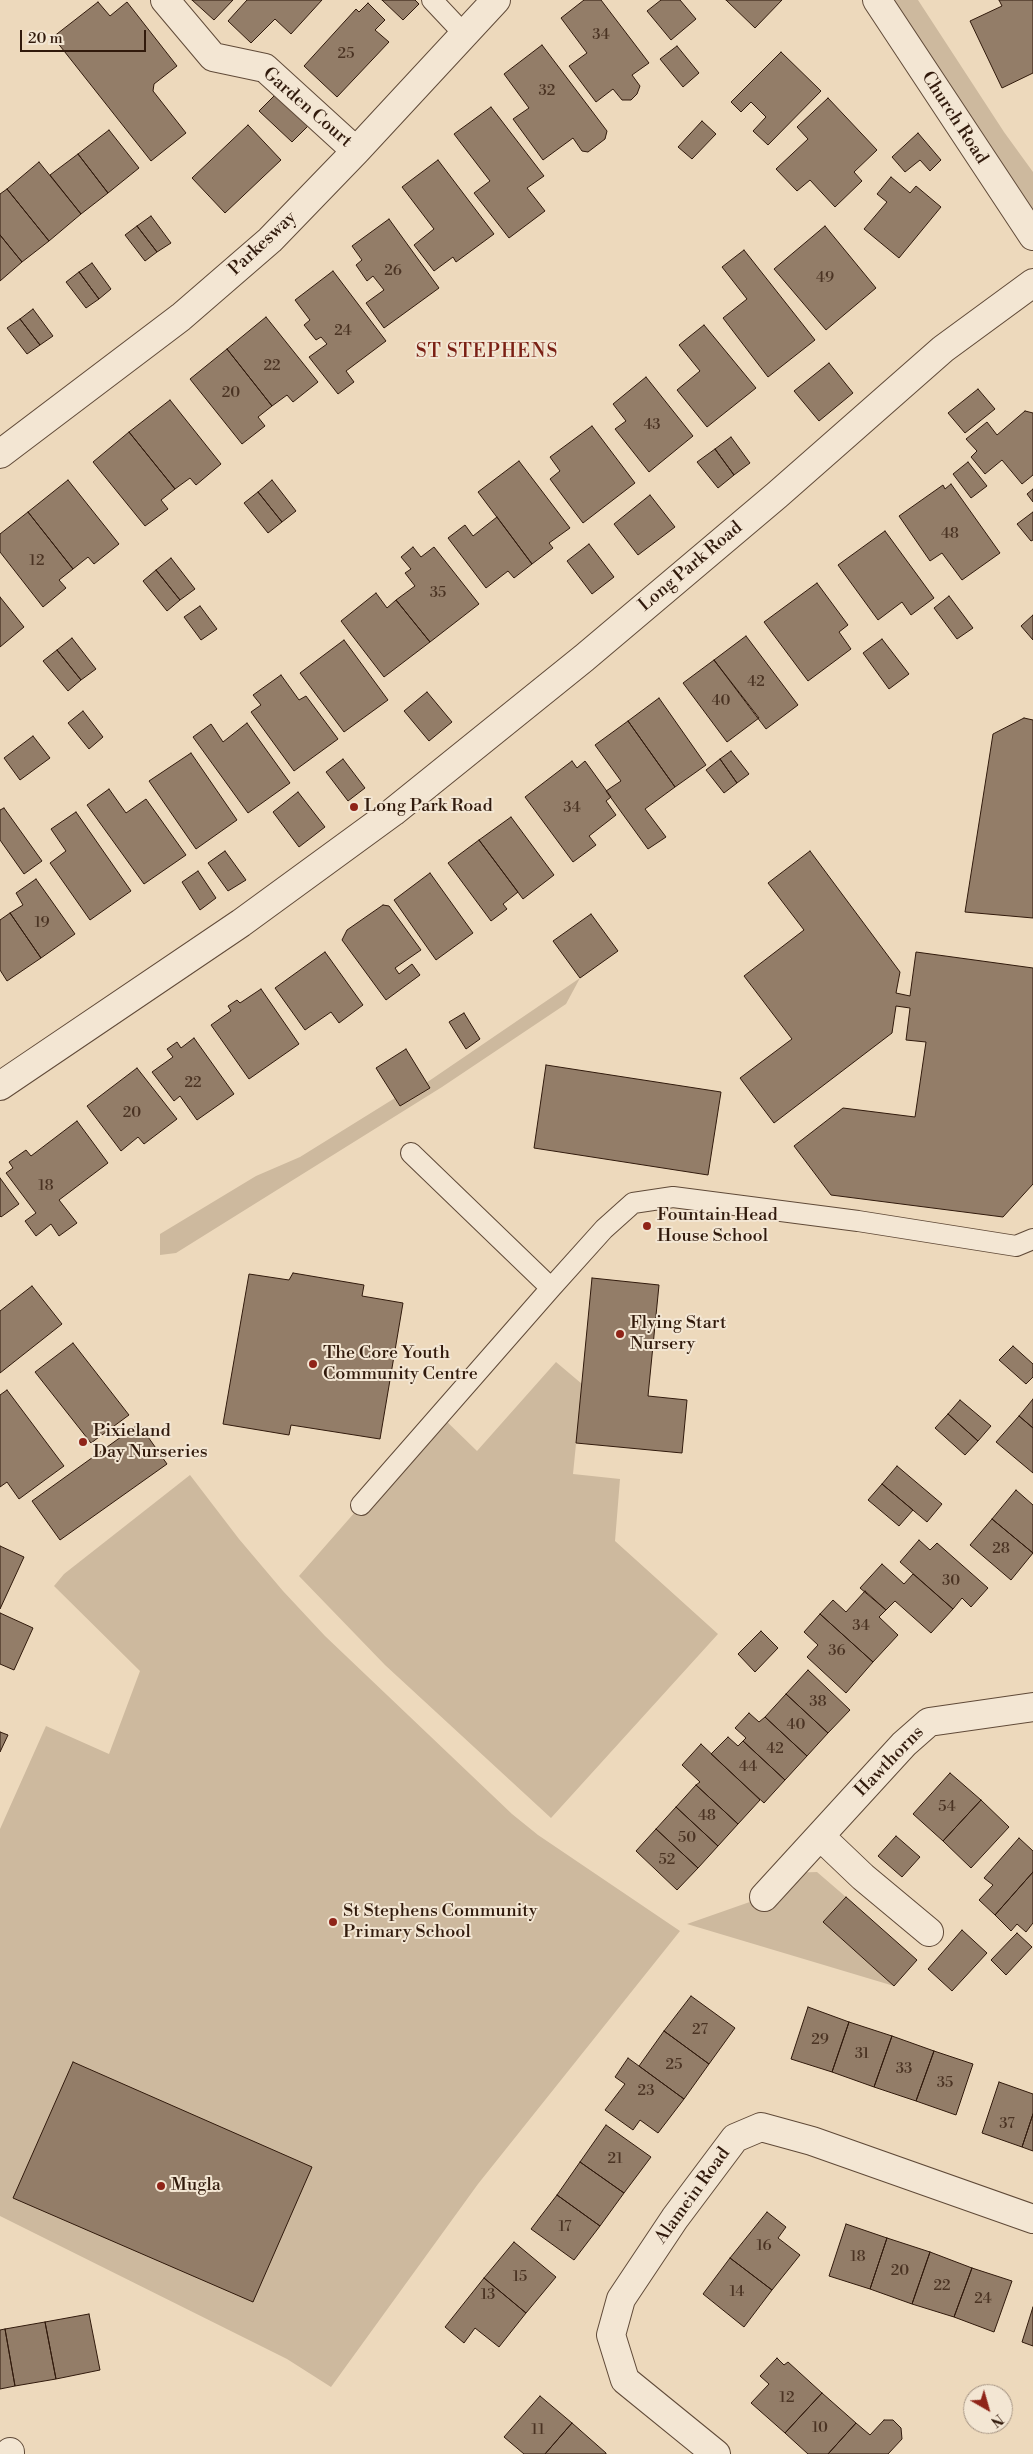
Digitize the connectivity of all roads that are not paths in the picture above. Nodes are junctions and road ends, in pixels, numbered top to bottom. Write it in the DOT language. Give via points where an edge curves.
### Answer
graph roads {
  1 [pos="165,0"];
  2 [pos="432,0"];
  3 [pos="496,0"];
  4 [pos="876,0"];
  5 [pos="464,34"];
  6 [pos="356,151"];
  7 [pos="1033,236"];
  8 [pos="1033,283"];
  9 [pos="0,454"];
  10 [pos="0,1086"];
  11 [pos="411,1153"];
  12 [pos="1033,1240"];
  13 [pos="551,1288"];
  14 [pos="361,1505"];
  15 [pos="1033,1707"];
  16 [pos="821,1837"];
  17 [pos="764,1897"];
  18 [pos="929,1932"];
  19 [pos="1033,2219"];
  20 [pos="716,2454"];
  1 -- 6 [label="street, Garden Court" via="213,57 265,68"];
  2 -- 5 [label="lane"];
  3 -- 5 [label="street, Parkesway"];
  4 -- 7 [label="street, Church Road"];
  5 -- 6 [label="street, Parkesway"];
  6 -- 9 [label="street, Parkesway" via="270,240 181,317"];
  8 -- 10 [label="street, Long Park Road" via="943,349 599,645 393,812 241,924"];
  11 -- 13 [label="lane"];
  12 -- 13 [label="lane" via="1016,1246 673,1197 633,1203 604,1229"];
  13 -- 14 [label="lane"];
  15 -- 16 [label="street, Hawthorns" via="929,1722 904,1744"];
  16 -- 17 [label="street, Hawthorns"];
  16 -- 18 [label="street"];
  19 -- 20 [label="street, Alamein Road" via="812,2141 761,2127 735,2138 674,2218 622,2299 611,2335 625,2380"];
}
